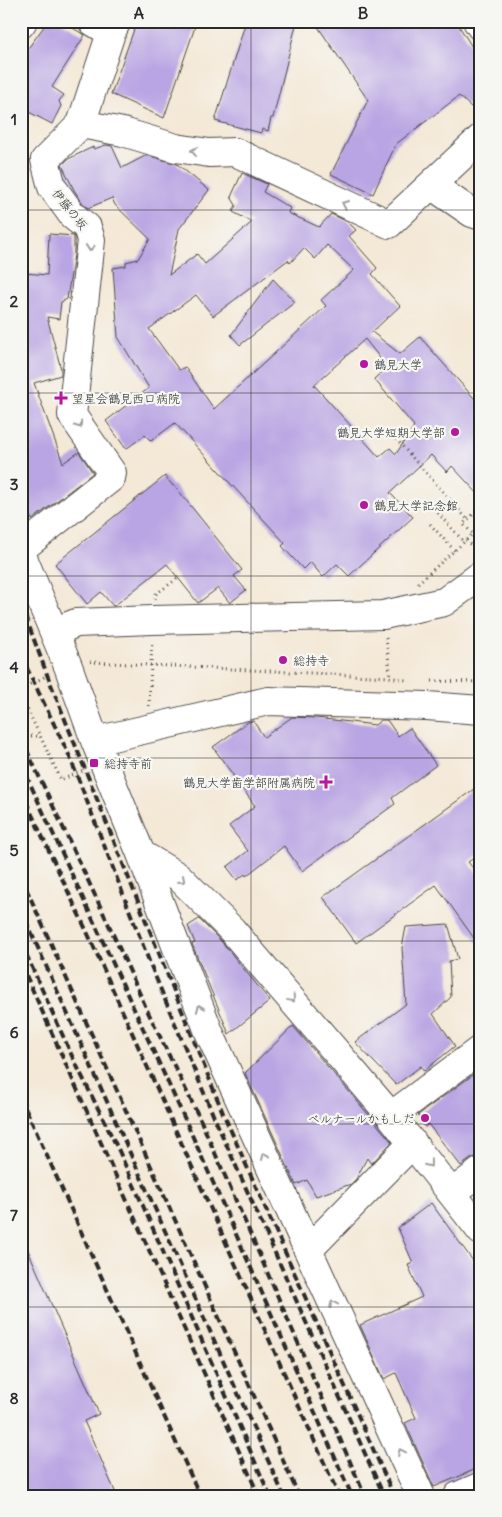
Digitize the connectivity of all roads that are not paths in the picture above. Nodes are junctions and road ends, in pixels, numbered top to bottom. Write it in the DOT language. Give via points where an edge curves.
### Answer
graph roads {
  1 [pos="478,21"];
  2 [pos="107,25"];
  3 [pos="481,28"];
  4 [pos="81,124"];
  5 [pos="481,138"];
  6 [pos="431,185"];
  7 [pos="481,216"];
  8 [pos="21,549"];
  9 [pos="21,553"];
  10 [pos="481,575"];
  11 [pos="54,632"];
  12 [pos="481,710"];
  13 [pos="95,741"];
  14 [pos="141,854"];
  15 [pos="481,1048"];
  16 [pos="391,1116"];
  17 [pos="413,1143"];
  18 [pos="481,1171"];
  19 [pos="452,1193"];
  20 [pos="481,1231"];
  21 [pos="308,1250"];
  22 [pos="481,1486"];
  23 [pos="422,1496"];
  24 [pos="458,1496"];
  1 -- 3 [label="street"];
  2 -- 4 [label="street"];
  6 -- 4 [label="street, one-way" via="389,224 235,152 209,153 184,149"];
  4 -- 8 [label="street, 伊藤の坂, one-way" via="45,160 52,188 73,216 87,228 91,240 72,415 112,473 111,478"];
  5 -- 6 [label="street"];
  6 -- 7 [label="street"];
  9 -- 11 [label="street"];
  10 -- 11 [label="street" via="444,602 383,615 76,623"];
  11 -- 13 [label="street"];
  12 -- 13 [label="street" via="268,701"];
  13 -- 14 [label="street"];
  14 -- 16 [label="street, one-way" via="179,876 232,930"];
  21 -- 14 [label="street, one-way" via="209,1032"];
  15 -- 16 [label="street"];
  16 -- 17 [label="street"];
  17 -- 19 [label="street, one-way"];
  17 -- 21 [label="street"];
  18 -- 19 [label="street"];
  19 -- 20 [label="street"];
  23 -- 21 [label="street, one-way"];
  22 -- 24 [label="street"];
}
